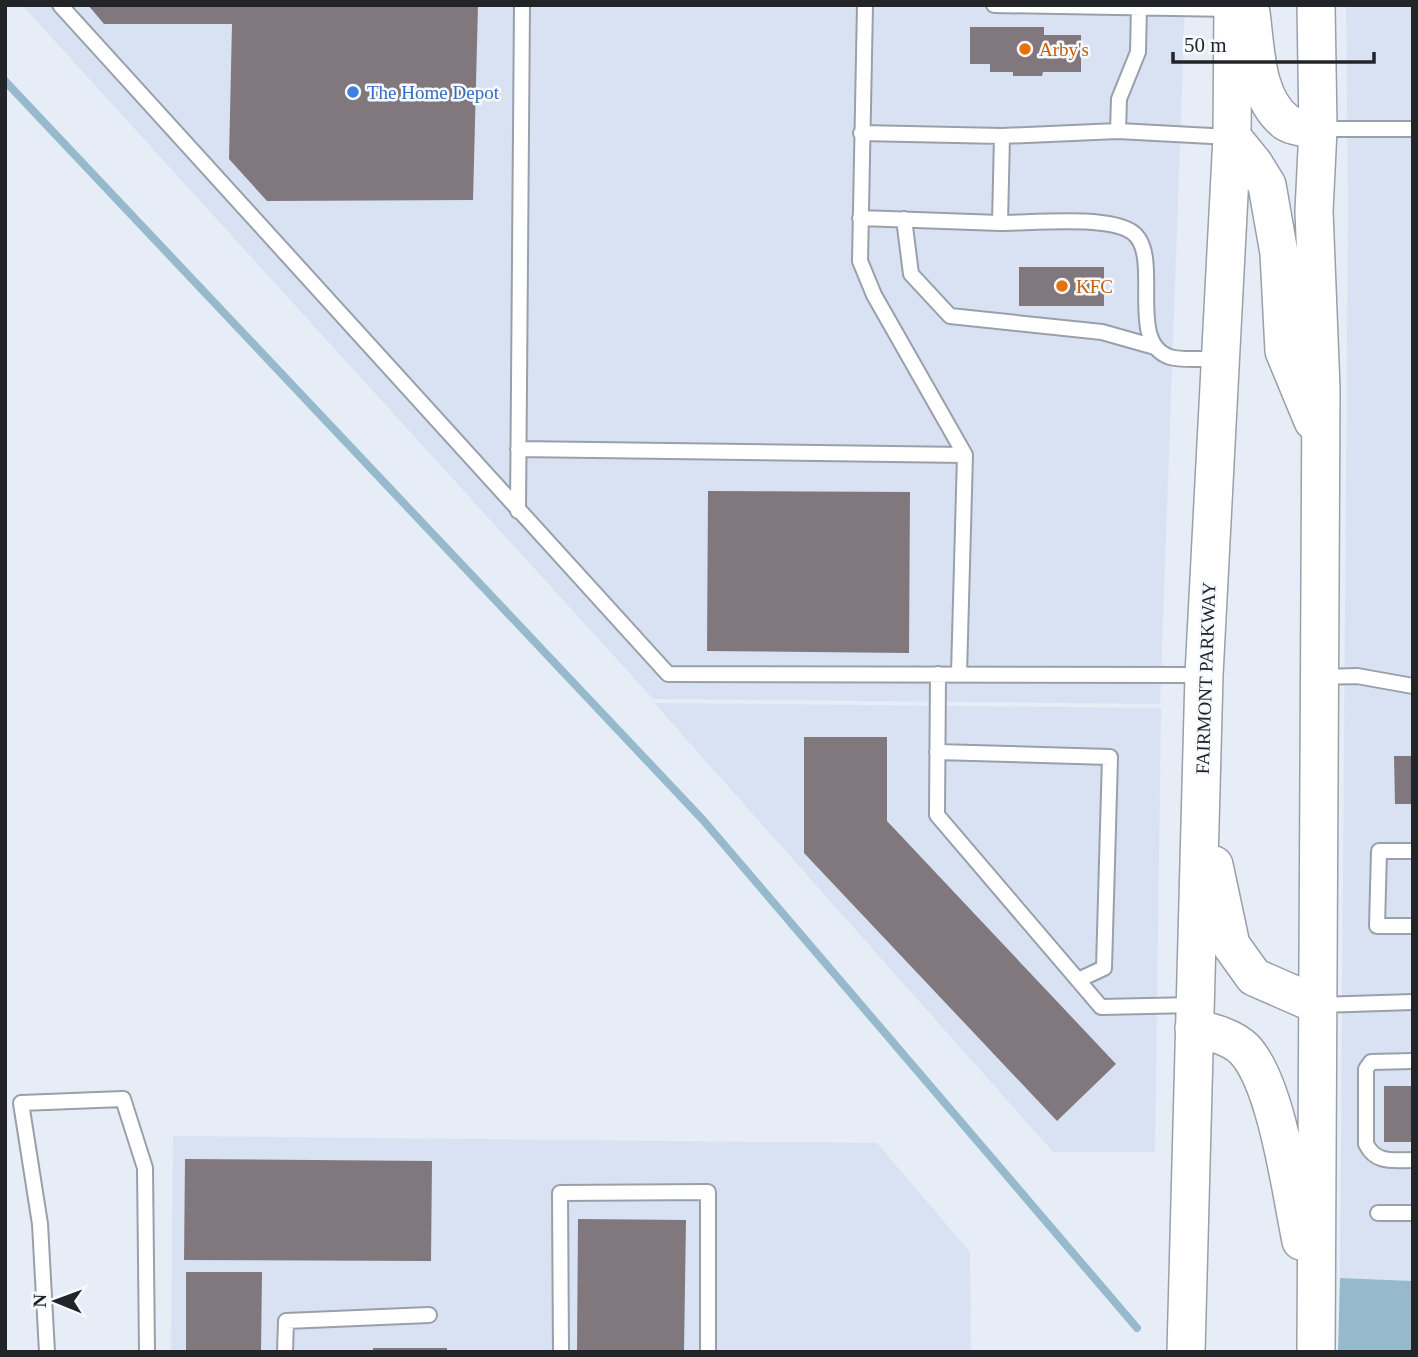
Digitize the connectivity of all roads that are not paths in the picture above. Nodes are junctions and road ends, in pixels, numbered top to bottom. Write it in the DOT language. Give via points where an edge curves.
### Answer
graph roads {
  1 [pos="60,5"];
  2 [pos="522,5"];
  3 [pos="865,5"];
  4 [pos="994,5"];
  5 [pos="1316,5"];
  6 [pos="1139,6"];
  7 [pos="1239,7"];
  8 [pos="1413,129"];
  9 [pos="1318,130"];
  10 [pos="1118,131"];
  11 [pos="861,133"];
  12 [pos="1002,136"];
  13 [pos="1232,137"];
  14 [pos="860,218"];
  15 [pos="904,219"];
  16 [pos="1000,223"];
  17 [pos="1155,347"];
  18 [pos="1220,359"];
  19 [pos="1320,438"];
  20 [pos="518,449"];
  21 [pos="965,455"];
  22 [pos="518,511"];
  23 [pos="938,674"];
  24 [pos="959,674"];
  25 [pos="1204,675"];
  26 [pos="1320,677"];
  27 [pos="1413,686"];
  28 [pos="937,752"];
  29 [pos="1201,791"];
  30 [pos="1413,851"];
  31 [pos="1413,926"];
  32 [pos="1078,980"];
  33 [pos="1413,1002"];
  34 [pos="1318,1005"];
  35 [pos="1195,1016"];
  36 [pos="1413,1061"];
  37 [pos="1413,1160"];
  38 [pos="1378,1213"];
  39 [pos="1413,1213"];
  40 [pos="1316,1310"];
  41 [pos="429,1315"];
  42 [pos="47,1352"];
  43 [pos="148,1352"];
  44 [pos="285,1352"];
  45 [pos="561,1352"];
  46 [pos="708,1352"];
  47 [pos="1186,1352"];
  48 [pos="1317,1352"];
  1 -- 22 [label="lane"];
  2 -- 20 [label="lane"];
  3 -- 11 [label="lane"];
  4 -- 6 [label="lane"];
  5 -- 9 [label="main road"];
  6 -- 7 [label="lane"];
  6 -- 10 [label="lane" via="1138,52 1119,99"];
  7 -- 9 [label="main road" via="1273,107 1288,124"];
  7 -- 13 [label="main road, FAIRMONT PARKWAY"];
  8 -- 9 [label="lane"];
  9 -- 19 [label="main road" via="1314,212"];
  10 -- 12 [label="lane"];
  10 -- 13 [label="lane"];
  11 -- 12 [label="lane"];
  11 -- 14 [label="lane"];
  12 -- 16 [label="lane"];
  13 -- 18 [label="main road, FAIRMONT PARKWAY"];
  13 -- 19 [label="main road" via="1267,185 1279,253 1284,351"];
  14 -- 15 [label="lane"];
  14 -- 21 [label="lane" via="860,261 874,295"];
  15 -- 16 [label="lane"];
  15 -- 17 [label="lane" via="911,274 950,317 1101,332"];
  16 -- 17 [label="lane" via="1108,222 1134,233 1146,253 1146,315"];
  17 -- 18 [label="lane" via="1170,358"];
  18 -- 25 [label="main road, FAIRMONT PARKWAY"];
  19 -- 26 [label="main road"];
  20 -- 21 [label="lane"];
  20 -- 22 [label="lane"];
  21 -- 24 [label="lane"];
  22 -- 23 [label="lane" via="668,674"];
  23 -- 24 [label="lane"];
  23 -- 28 [label="lane"];
  24 -- 25 [label="lane"];
  25 -- 29 [label="main road, FAIRMONT PARKWAY"];
  26 -- 27 [label="lane" via="1357,677"];
  26 -- 34 [label="main road"];
  28 -- 32 [label="lane" via="937,814"];
  28 -- 32 [label="lane" via="1110,757 1104,968"];
  29 -- 34 [label="main road" via="1231,945 1254,977"];
  29 -- 35 [label="main road, FAIRMONT PARKWAY"];
  30 -- 31 [label="lane" via="1379,851 1377,926"];
  32 -- 35 [label="lane" via="1101,1007"];
  33 -- 34 [label="lane"];
  34 -- 40 [label="main road"];
  35 -- 40 [label="main road" via="1242,1048 1257,1067 1275,1115"];
  35 -- 47 [label="main road, FAIRMONT PARKWAY"];
  36 -- 37 [label="lane" via="1371,1062 1366,1069 1366,1144 1370,1154 1382,1160"];
  38 -- 39 [label="lane"];
  40 -- 48 [label="main road"];
  41 -- 44 [label="lane" via="286,1321"];
  42 -- 43 [label="lane" via="40,1224 21,1103 123,1099 145,1168"];
  45 -- 46 [label="lane" via="560,1193 708,1192"];
}
